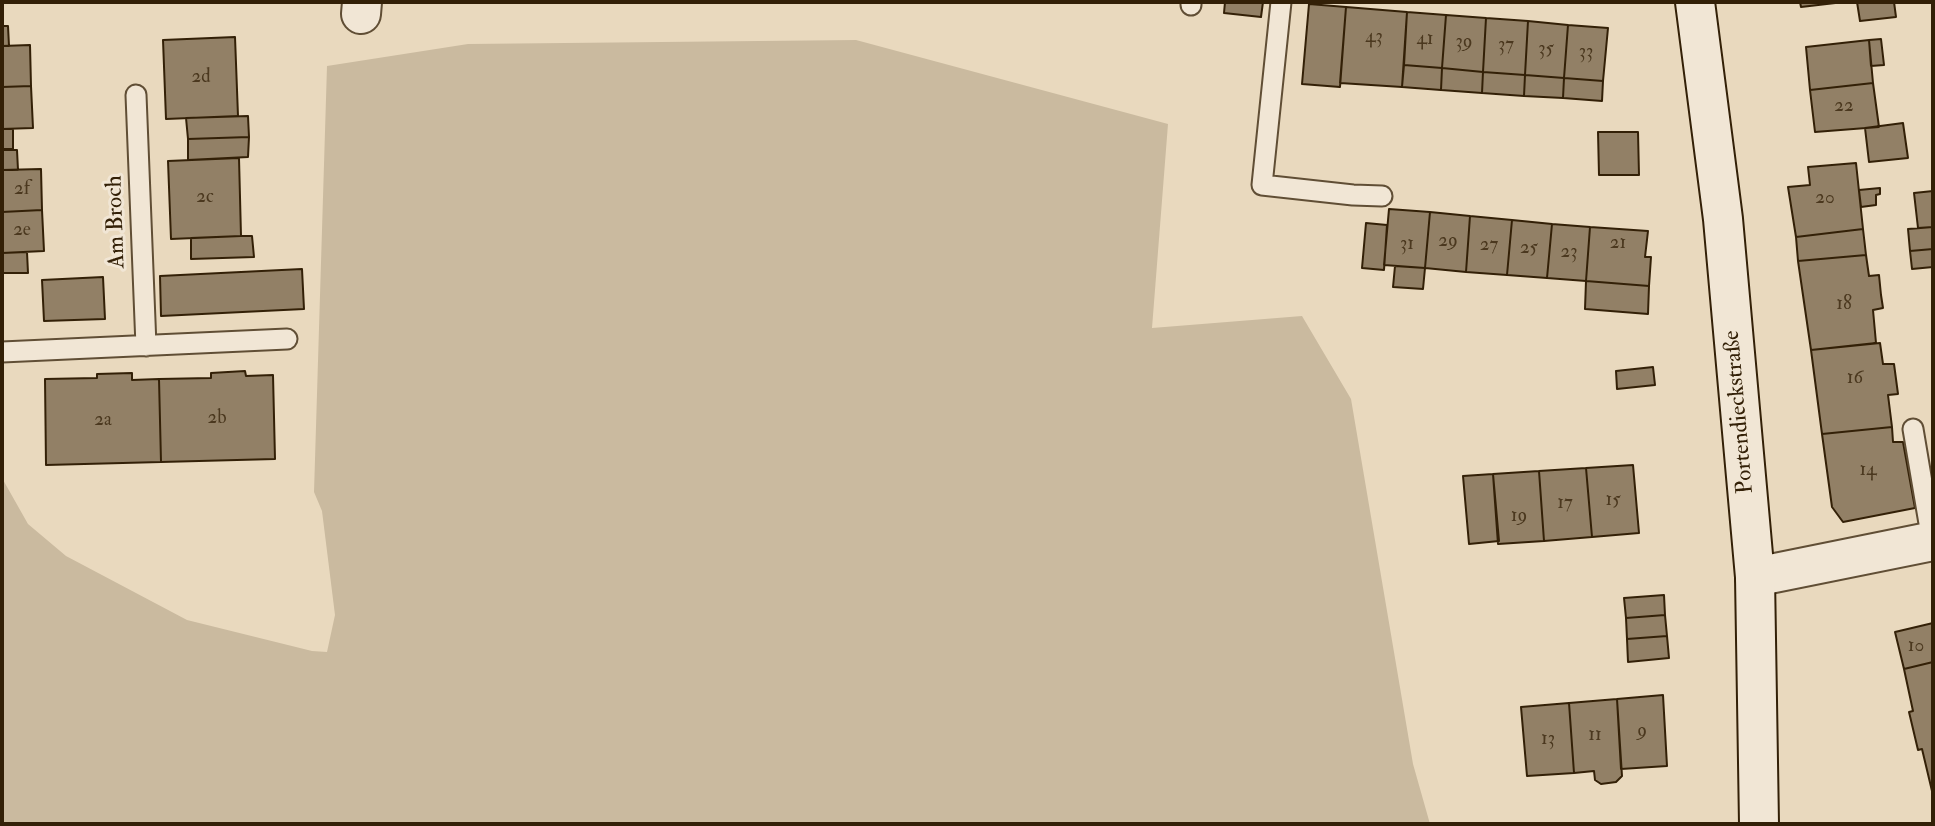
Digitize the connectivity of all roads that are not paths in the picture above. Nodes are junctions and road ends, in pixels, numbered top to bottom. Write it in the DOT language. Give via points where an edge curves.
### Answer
graph roads {
  1 [pos="1281,2"];
  2 [pos="1695,2"];
  3 [pos="136,95"];
  4 [pos="1382,196"];
  5 [pos="287,339"];
  6 [pos="146,346"];
  7 [pos="2,352"];
  8 [pos="1913,429"];
  9 [pos="1933,541"];
  10 [pos="1755,578"];
  11 [pos="1759,824"];
  1 -- 4 [label="lane" via="1262,185"];
  2 -- 10 [label="street, Portendieckstraße" via="1723,219"];
  3 -- 6 [label="lane, Am Broch"];
  5 -- 6 [label="lane"];
  6 -- 7 [label="lane"];
  8 -- 9 [label="lane"];
  9 -- 10 [label="street"];
  10 -- 11 [label="street, Portendieckstraße"];
}
